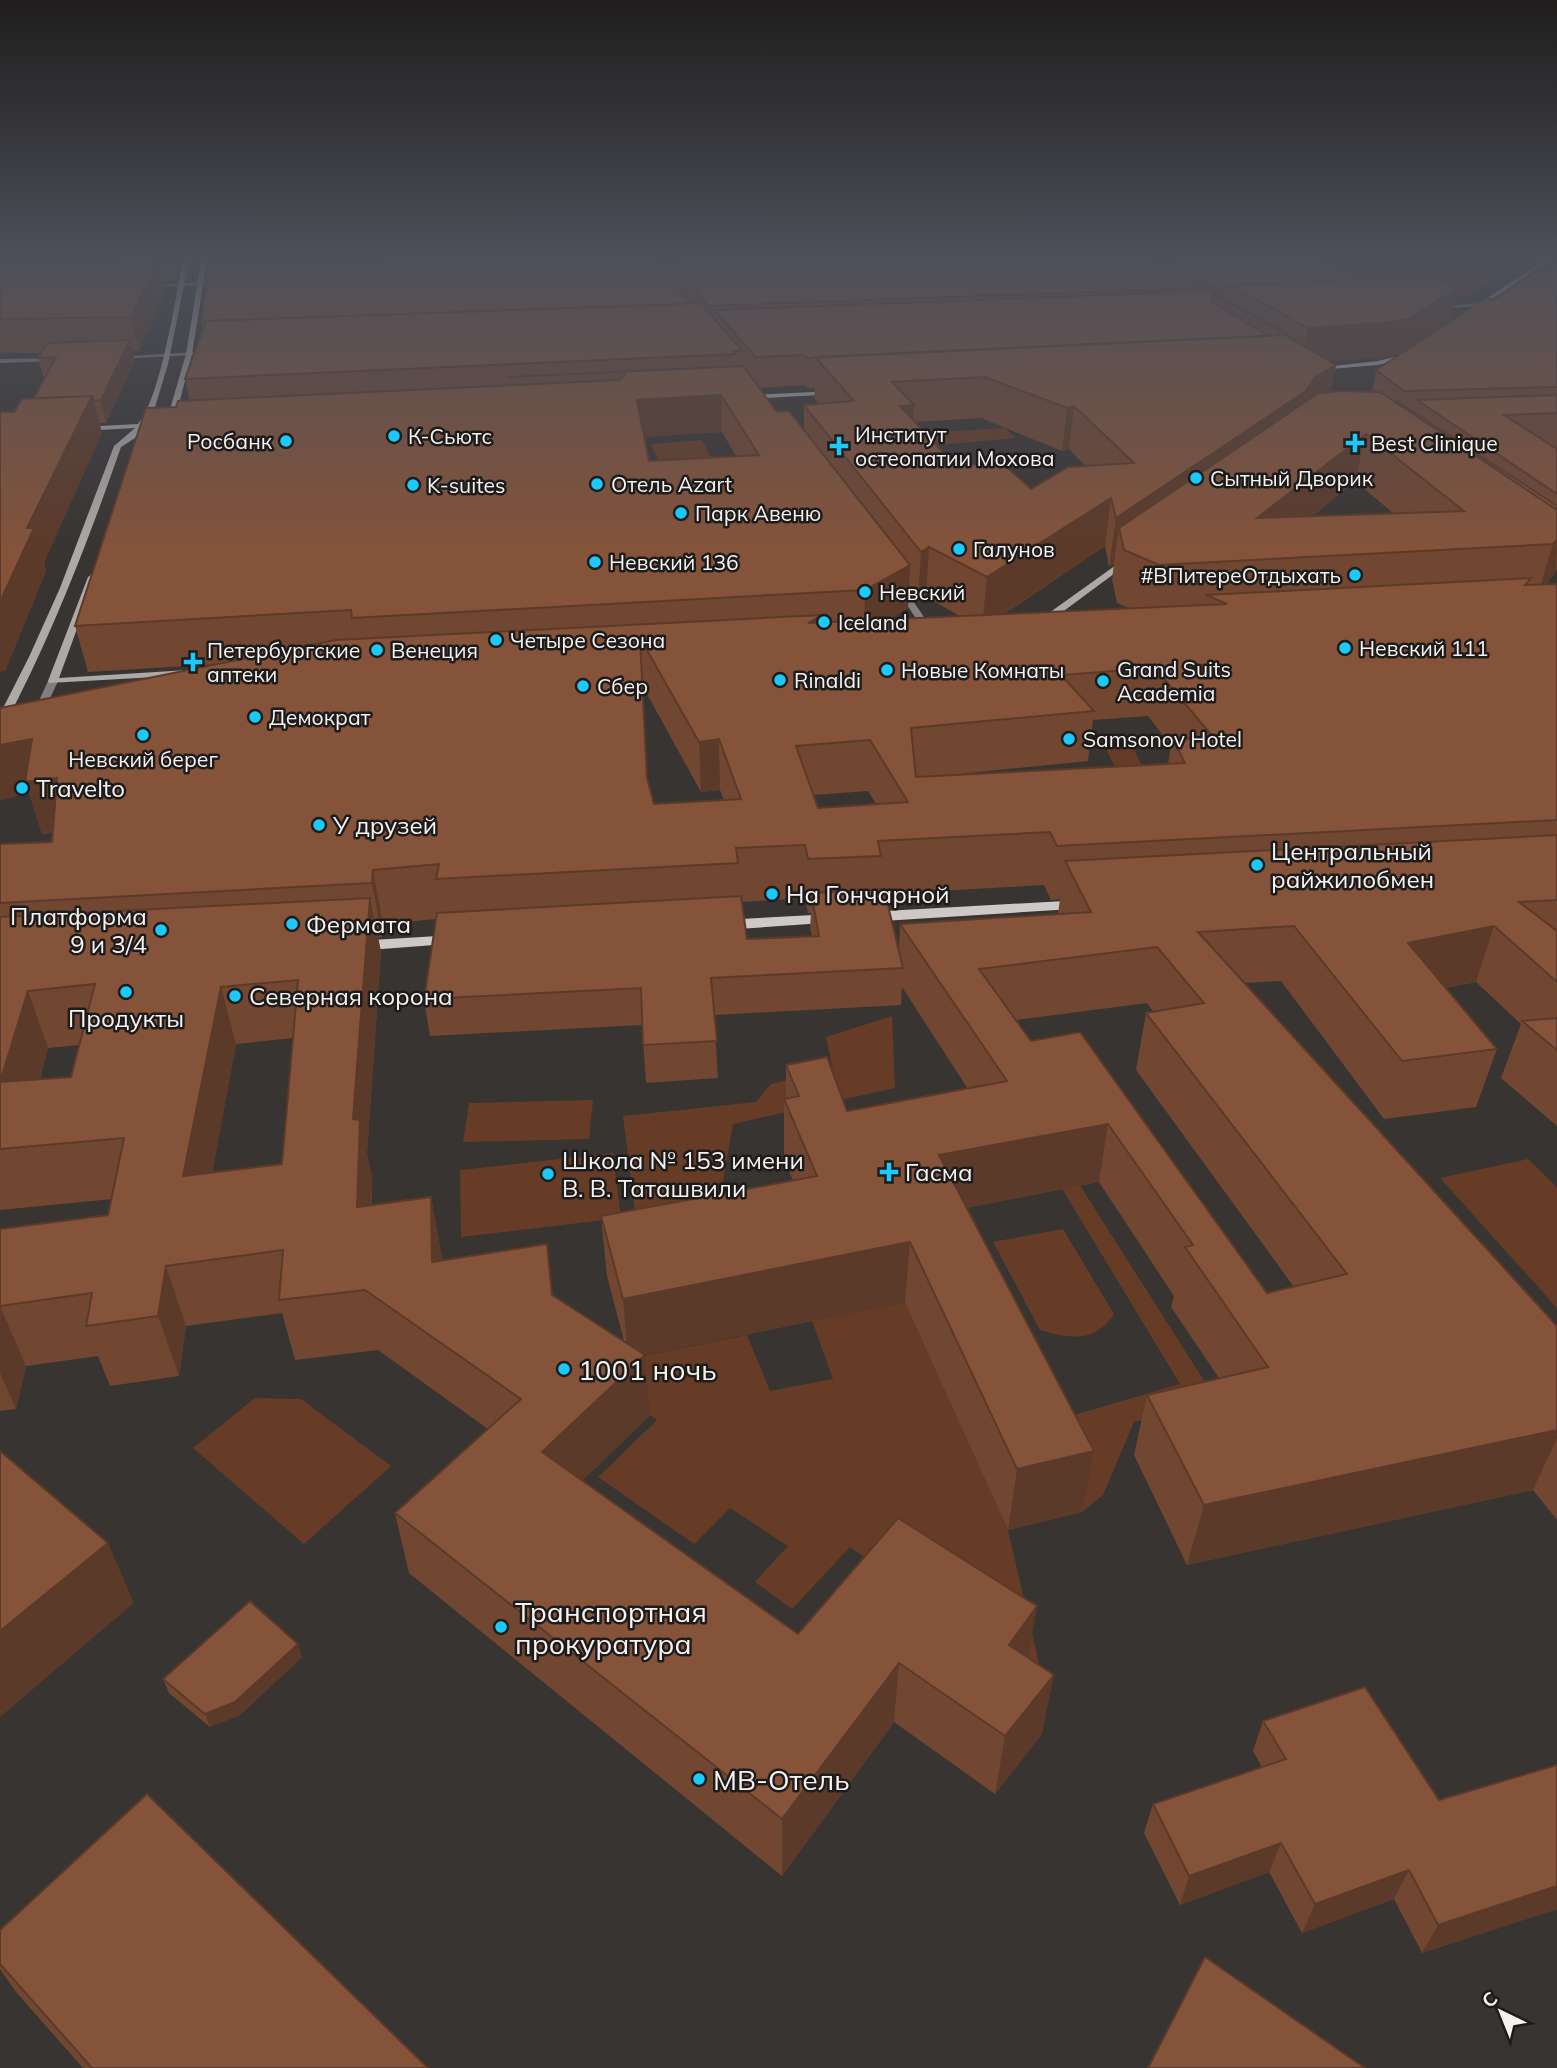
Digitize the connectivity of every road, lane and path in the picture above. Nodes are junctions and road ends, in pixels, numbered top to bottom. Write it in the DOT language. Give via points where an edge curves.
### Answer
graph roads {
  1 [pos="166,358"];
  2 [pos="188,358"];
  3 [pos="1400,358"];
  4 [pos="66,359"];
  5 [pos="0,361"];
  6 [pos="1311,369"];
  7 [pos="1381,372"];
  8 [pos="1314,378"];
  9 [pos="845,392"];
  10 [pos="746,393"];
  11 [pos="754,396"];
  12 [pos="835,402"];
  13 [pos="764,405"];
  14 [pos="744,406"];
  15 [pos="169,424"];
  16 [pos="182,424"];
  17 [pos="142,426"];
  18 [pos="68,430"];
  19 [pos="132,436"];
  20 [pos="83,438"];
  21 [pos="1139,553"];
  22 [pos="98,562"];
  23 [pos="891,576"];
  24 [pos="1066,630"];
  25 [pos="1046,631"];
  26 [pos="946,637"];
  27 [pos="926,638"];
  28 [pos="1059,642"];
  29 [pos="199,672"];
  30 [pos="54,681"];
  31 [pos="19,726"];
  32 [pos="1104,904"];
  33 [pos="701,927"];
  34 [pos="470,939"];
  35 [pos="337,947"];
  1 -- 17 [label="main road"];
  2 -- 15 [label="main road"];
  3 -- 6 [label="main road"];
  4 -- 5 [label="street"];
  7 -- 8 [label="main road"];
  9 -- 11 [label="main road"];
  10 -- 11 [label="main road"];
  11 -- 13 [label="street"];
  12 -- 13 [label="main road"];
  13 -- 14 [label="main road"];
  15 -- 16 [label="main road"];
  15 -- 17 [label="main road"];
  15 -- 19 [label="main road" via="162,435"];
  17 -- 18 [label="main road"];
  17 -- 19 [label="main road"];
  19 -- 20 [label="main road"];
  19 -- 31 [label="main road" via="118,446 77,562 30,669"];
  21 -- 25 [label="main road" via="1052,615"];
  22 -- 30 [label="main road"];
  23 -- 27 [label="street" via="923,620"];
  24 -- 25 [label="main road"];
  25 -- 28 [label="street"];
  26 -- 27 [label="main road"];
  29 -- 30 [label="main road"];
  30 -- 31 [label="street"];
  32 -- 33 [label="main road"];
  34 -- 35 [label="main road"];
}
